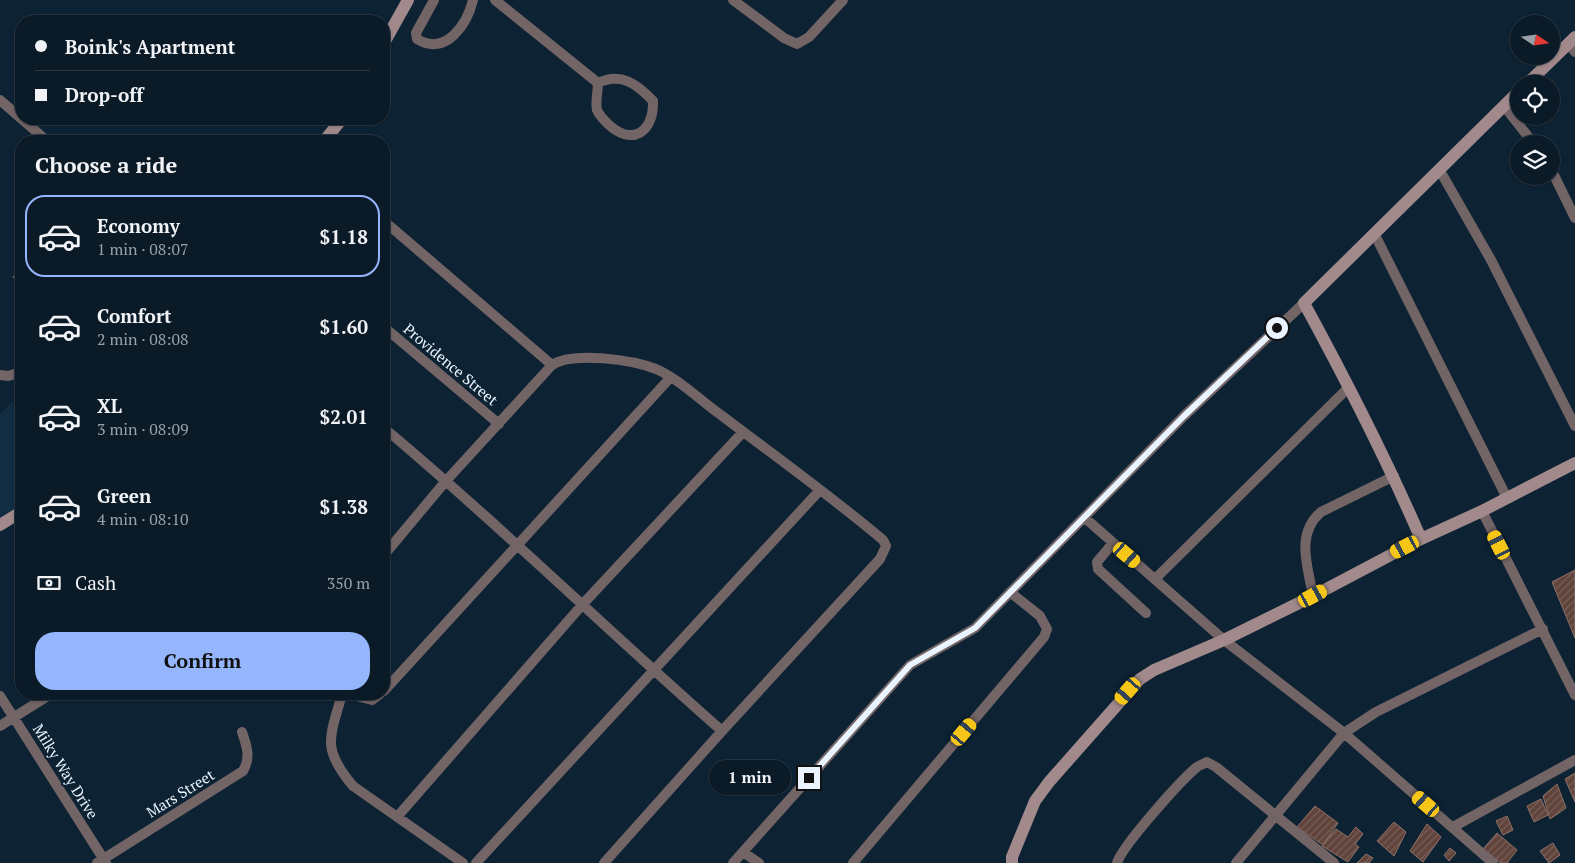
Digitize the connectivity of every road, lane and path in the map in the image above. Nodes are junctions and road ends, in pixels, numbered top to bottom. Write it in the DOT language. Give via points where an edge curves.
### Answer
graph roads {
  1 [pos="434,0"];
  2 [pos="473,0"];
  3 [pos="495,0"];
  4 [pos="733,0"];
  5 [pos="843,0"];
  6 [pos="405,1"];
  7 [pos="390,31"];
  8 [pos="1573,44"];
  9 [pos="1537,75"];
  10 [pos="598,83"];
  11 [pos="0,100"];
  12 [pos="1510,100"];
  13 [pos="1504,106"];
  14 [pos="15,113"];
  15 [pos="29,125"];
  16 [pos="337,125"];
  17 [pos="40,135"];
  18 [pos="329,135"];
  19 [pos="1527,135"];
  20 [pos="1439,169"];
  21 [pos="1559,185"];
  22 [pos="1575,218"];
  23 [pos="390,226"];
  24 [pos="1375,235"];
  25 [pos="1304,303"];
  26 [pos="390,332"];
  27 [pos="552,365"];
  28 [pos="0,374"];
  29 [pos="15,374"];
  30 [pos="670,378"];
  31 [pos="1349,387"];
  32 [pos="499,424"];
  33 [pos="1575,426"];
  34 [pos="743,432"];
  35 [pos="390,433"];
  36 [pos="1575,463"];
  37 [pos="1394,476"];
  38 [pos="447,481"];
  39 [pos="820,490"];
  40 [pos="1507,498"];
  41 [pos="1482,511"];
  42 [pos="15,516"];
  43 [pos="1085,518"];
  44 [pos="0,525"];
  45 [pos="390,537"];
  46 [pos="1420,539"];
  47 [pos="1113,542"];
  48 [pos="517,543"];
  49 [pos="1155,579"];
  50 [pos="1010,592"];
  51 [pos="1313,596"];
  52 [pos="582,605"];
  53 [pos="1146,614"];
  54 [pos="1542,629"];
  55 [pos="1224,640"];
  56 [pos="653,670"];
  57 [pos="390,684"];
  58 [pos="1575,695"];
  59 [pos="0,696"];
  60 [pos="41,700"];
  61 [pos="341,700"];
  62 [pos="14,717"];
  63 [pos="0,726"];
  64 [pos="722,731"];
  65 [pos="242,732"];
  66 [pos="1344,733"];
  67 [pos="1575,760"];
  68 [pos="1278,815"];
  69 [pos="397,818"];
  70 [pos="1453,827"];
  71 [pos="743,852"];
  72 [pos="102,862"];
  73 [pos="463,863"];
  74 [pos="476,863"];
  75 [pos="604,863"];
  76 [pos="733,863"];
  77 [pos="759,863"];
  78 [pos="853,863"];
  79 [pos="1012,863"];
  80 [pos="1117,863"];
  81 [pos="1236,863"];
  82 [pos="1334,863"];
  83 [pos="1493,863"];
  1 -- 2 [label="street" via="416,33 417,39 424,44 442,42 458,32 469,15"];
  3 -- 10 [label="street"];
  4 -- 5 [label="street" via="797,44 809,37"];
  6 -- 7 [label="street"];
  8 -- 9 [label="street"];
  10 -- 10 [label="street" via="598,110 609,125 619,133 631,136 648,126 653,101 645,93 628,80 607,79"];
  11 -- 14 [label="street"];
  12 -- 13 [label="street"];
  13 -- 19 [label="street"];
  13 -- 20 [label="street"];
  15 -- 17 [label="street"];
  16 -- 18 [label="street"];
  20 -- 24 [label="street"];
  20 -- 33 [label="street" via="1491,260"];
  21 -- 22 [label="street"];
  23 -- 27 [label="street"];
  24 -- 25 [label="street"];
  24 -- 40 [label="street"];
  25 -- 31 [label="street"];
  25 -- 43 [label="street" via="1184,416"];
  26 -- 32 [label="street, Providence Street"];
  27 -- 30 [label="street" via="579,359 620,361 657,370"];
  27 -- 32 [label="street"];
  28 -- 29 [label="street"];
  30 -- 34 [label="street"];
  30 -- 48 [label="street"];
  31 -- 37 [label="street"];
  31 -- 49 [label="street"];
  32 -- 38 [label="street"];
  34 -- 39 [label="street"];
  34 -- 52 [label="street"];
  35 -- 38 [label="street"];
  36 -- 40 [label="street"];
  37 -- 46 [label="street"];
  37 -- 51 [label="street" via="1314,518 1304,546"];
  38 -- 45 [label="street"];
  38 -- 48 [label="street"];
  39 -- 56 [label="street"];
  39 -- 64 [label="street" via="883,540 884,552"];
  40 -- 41 [label="street"];
  41 -- 46 [label="street"];
  41 -- 54 [label="street"];
  42 -- 44 [label="street"];
  43 -- 47 [label="street"];
  43 -- 50 [label="street"];
  46 -- 51 [label="street"];
  47 -- 49 [label="street"];
  47 -- 53 [label="street" via="1097,562 1098,569"];
  48 -- 52 [label="street"];
  48 -- 57 [label="street"];
  49 -- 55 [label="street"];
  50 -- 71 [label="street" via="975,628 910,665"];
  50 -- 78 [label="street" via="1044,622 1047,629 1044,637"];
  51 -- 55 [label="street"];
  52 -- 56 [label="street"];
  52 -- 69 [label="street"];
  54 -- 58 [label="street"];
  54 -- 66 [label="street" via="1376,712"];
  55 -- 66 [label="street"];
  55 -- 79 [label="street" via="1154,670 1128,691 1035,801"];
  56 -- 64 [label="street"];
  56 -- 74 [label="street"];
  59 -- 62 [label="street, Milky Way Drive"];
  60 -- 62 [label="street"];
  61 -- 69 [label="street" via="330,748 334,760 353,786"];
  62 -- 63 [label="street"];
  62 -- 72 [label="street, Milky Way Drive"];
  64 -- 75 [label="street"];
  65 -- 72 [label="street, Mars Street" via="249,754 243,771"];
  66 -- 68 [label="street"];
  66 -- 70 [label="street"];
  67 -- 70 [label="street"];
  68 -- 80 [label="street" via="1207,762 1197,766 1159,808 1131,840"];
  68 -- 81 [label="street"];
  68 -- 82 [label="street"];
  69 -- 73 [label="street"];
  70 -- 83 [label="street"];
  71 -- 76 [label="street"];
  71 -- 77 [label="street"];
}
